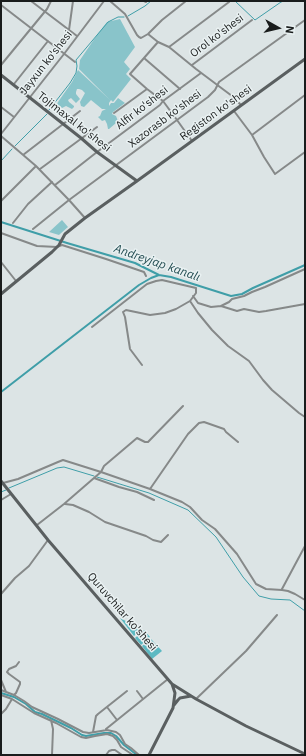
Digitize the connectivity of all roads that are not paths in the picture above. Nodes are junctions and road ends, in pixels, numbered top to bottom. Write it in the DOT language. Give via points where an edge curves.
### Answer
graph roads {
  1 [pos="31,1"];
  2 [pos="50,1"];
  3 [pos="73,1"];
  4 [pos="104,1"];
  5 [pos="110,1"];
  6 [pos="186,1"];
  7 [pos="229,2"];
  8 [pos="1,5"];
  9 [pos="44,12"];
  10 [pos="252,20"];
  11 [pos="305,20"];
  12 [pos="31,28"];
  13 [pos="69,30"];
  14 [pos="148,34"];
  15 [pos="77,36"];
  16 [pos="48,41"];
  17 [pos="158,42"];
  18 [pos="168,46"];
  19 [pos="64,54"];
  20 [pos="144,58"];
  21 [pos="305,58"];
  22 [pos="75,62"];
  23 [pos="1,65"];
  24 [pos="192,65"];
  25 [pos="201,73"];
  26 [pos="1,75"];
  27 [pos="13,85"];
  28 [pos="218,85"];
  29 [pos="147,89"];
  30 [pos="180,89"];
  31 [pos="305,95"];
  32 [pos="29,98"];
  33 [pos="163,101"];
  34 [pos="241,105"];
  35 [pos="1,107"];
  36 [pos="233,110"];
  37 [pos="80,111"];
  38 [pos="114,113"];
  39 [pos="14,117"];
  40 [pos="177,120"];
  41 [pos="63,124"];
  42 [pos="97,127"];
  43 [pos="1,135"];
  44 [pos="252,135"];
  45 [pos="81,138"];
  46 [pos="192,141"];
  47 [pos="97,152"];
  48 [pos="305,152"];
  49 [pos="23,155"];
  50 [pos="36,166"];
  51 [pos="116,166"];
  52 [pos="40,169"];
  53 [pos="137,181"];
  54 [pos="52,182"];
  55 [pos="55,185"];
  56 [pos="69,200"];
  57 [pos="1,201"];
  58 [pos="85,218"];
  59 [pos="13,223"];
  60 [pos="33,230"];
  61 [pos="1,233"];
  62 [pos="58,246"];
  63 [pos="1,262"];
  64 [pos="305,269"];
  65 [pos="146,276"];
  66 [pos="16,281"];
  67 [pos="1,294"];
  68 [pos="193,296"];
  69 [pos="190,301"];
  70 [pos="305,304"];
  71 [pos="221,306"];
  72 [pos="92,327"];
  73 [pos="142,365"];
  74 [pos="184,406"];
  75 [pos="305,417"];
  76 [pos="238,442"];
  77 [pos="101,472"];
  78 [pos="94,478"];
  79 [pos="3,484"];
  80 [pos="150,489"];
  81 [pos="11,493"];
  82 [pos="1,500"];
  83 [pos="154,500"];
  84 [pos="64,504"];
  85 [pos="37,525"];
  86 [pos="168,535"];
  87 [pos="48,540"];
  88 [pos="305,546"];
  89 [pos="282,590"];
  90 [pos="1,594"];
  91 [pos="305,600"];
  92 [pos="277,615"];
  93 [pos="19,662"];
  94 [pos="168,679"];
  95 [pos="1,680"];
  96 [pos="172,684"];
  97 [pos="1,690"];
  98 [pos="128,691"];
  99 [pos="137,691"];
  100 [pos="6,692"];
  101 [pos="1,695"];
  102 [pos="14,695"];
  103 [pos="191,696"];
  104 [pos="12,699"];
  105 [pos="143,699"];
  106 [pos="196,699"];
  107 [pos="107,707"];
  108 [pos="172,708"];
  109 [pos="1,714"];
  110 [pos="51,720"];
  111 [pos="117,720"];
  112 [pos="57,721"];
  113 [pos="105,730"];
  114 [pos="93,732"];
  115 [pos="305,754"];
  116 [pos="52,755"];
  117 [pos="106,755"];
  118 [pos="122,755"];
  119 [pos="133,755"];
  120 [pos="139,755"];
  121 [pos="149,755"];
  1 -- 9 [label="street"];
  2 -- 9 [label="street"];
  3 -- 13 [label="street"];
  4 -- 15 [label="street, Jayxun ko'shesi"];
  5 -- 14 [label="street" via="125,14 139,37"];
  6 -- 14 [label="street"];
  7 -- 18 [label="street"];
  8 -- 12 [label="street"];
  9 -- 12 [label="street"];
  9 -- 13 [label="street"];
  10 -- 24 [label="street, Orol ko'shesi"];
  11 -- 28 [label="street, Xazorasb ko'shesi"];
  12 -- 16 [label="street"];
  12 -- 23 [label="street"];
  13 -- 15 [label="street"];
  14 -- 17 [label="street"];
  15 -- 19 [label="street, Jayxun ko'shesi"];
  16 -- 19 [label="street"];
  16 -- 27 [label="street"];
  17 -- 18 [label="street"];
  17 -- 20 [label="street"];
  18 -- 24 [label="street"];
  19 -- 22 [label="street"];
  19 -- 32 [label="street, Jayxun ko'shesi"];
  20 -- 29 [label="street" via="130,74"];
  20 -- 30 [label="street"];
  21 -- 34 [label="street, Registon ko'shesi"];
  24 -- 25 [label="street"];
  25 -- 28 [label="street"];
  25 -- 30 [label="street, Alfir ko'shesi"];
  26 -- 27 [label="street, Tojimaxal ko'shesi"];
  27 -- 32 [label="street, Tojimaxal ko'shesi"];
  28 -- 34 [label="street"];
  28 -- 40 [label="street, Xazorasb ko'shesi" via="208,97"];
  29 -- 33 [label="street"];
  29 -- 38 [label="street"];
  30 -- 33 [label="street, Alfir ko'shesi"];
  31 -- 44 [label="street"];
  32 -- 39 [label="street, Jayxun ko'shesi"];
  32 -- 41 [label="street, Tojimaxal ko'shesi"];
  33 -- 40 [label="street"];
  33 -- 47 [label="street, Alfir ko'shesi"];
  34 -- 36 [label="street, Registon ko'shesi"];
  35 -- 39 [label="street"];
  36 -- 44 [label="street"];
  36 -- 46 [label="street, Registon ko'shesi"];
  37 -- 41 [label="street"];
  39 -- 43 [label="street, Jayxun ko'shesi"];
  40 -- 46 [label="street"];
  40 -- 51 [label="street, Xazorasb ko'shesi"];
  41 -- 45 [label="street, Tojimaxal ko'shesi"];
  41 -- 49 [label="street"];
  42 -- 45 [label="street"];
  43 -- 49 [label="street"];
  44 -- 48 [label="street" via="276,174"];
  45 -- 47 [label="street, Tojimaxal ko'shesi"];
  45 -- 52 [label="street"];
  46 -- 53 [label="street, Registon ko'shesi"];
  47 -- 51 [label="street, Tojimaxal ko'shesi"];
  47 -- 55 [label="street, Alfir ko'shesi"];
  49 -- 50 [label="street"];
  50 -- 52 [label="street"];
  50 -- 57 [label="street"];
  51 -- 53 [label="street, Tojimaxal ko'shesi"];
  51 -- 56 [label="street, Xazorasb ko'shesi"];
  52 -- 54 [label="street"];
  53 -- 58 [label="street, Registon ko'shesi"];
  54 -- 55 [label="street"];
  54 -- 59 [label="street" via="28,204"];
  55 -- 56 [label="street"];
  56 -- 58 [label="street"];
  56 -- 60 [label="street, Xazorasb ko'shesi"];
  58 -- 62 [label="street, Registon ko'shesi" via="63,236"];
  61 -- 62 [label="street" via="37,246"];
  62 -- 65 [label="street" via="62,245 106,259 144,272"];
  62 -- 66 [label="street"];
  63 -- 66 [label="street"];
  64 -- 71 [label="street"];
  66 -- 67 [label="street"];
  68 -- 69 [label="street"];
  68 -- 71 [label="street" via="198,303 211,307"];
  68 -- 72 [label="street" via="196,288 168,281 156,281 147,284"];
  69 -- 73 [label="street" via="165,313 150,315 126,310 123,312 130,349"];
  69 -- 75 [label="street" via="212,330 249,361 272,390"];
  70 -- 71 [label="street" via="259,312 238,311"];
  74 -- 77 [label="street" via="148,442 137,438 104,466"];
  76 -- 80 [label="street" via="224,429 204,422 199,423 188,434"];
  77 -- 78 [label="street"];
  77 -- 79 [label="street" via="63,460"];
  77 -- 80 [label="street"];
  78 -- 83 [label="street"];
  78 -- 84 [label="street"];
  79 -- 81 [label="street, Quruvchilar ko'shesi"];
  80 -- 89 [label="street" via="182,502 215,529 237,554 256,584 266,589"];
  81 -- 82 [label="street"];
  81 -- 85 [label="street, Quruvchilar ko'shesi"];
  84 -- 85 [label="street"];
  84 -- 86 [label="street" via="73,505 104,522 153,540 161,542"];
  85 -- 87 [label="street, Quruvchilar ko'shesi"];
  87 -- 90 [label="street" via="29,566"];
  87 -- 94 [label="street, Quruvchilar ko'shesi"];
  88 -- 89 [label="street"];
  89 -- 91 [label="street"];
  92 -- 106 [label="street" via="246,651"];
  93 -- 102 [label="street" via="7,672 20,682"];
  94 -- 96 [label="street, Quruvchilar ko'shesi"];
  94 -- 105 [label="street"];
  95 -- 100 [label="street"];
  96 -- 103 [label="street, Quruvchilar ko'shesi"];
  96 -- 108 [label="street" via="175,693"];
  97 -- 100 [label="street"];
  98 -- 107 [label="street"];
  99 -- 105 [label="street"];
  100 -- 102 [label="street"];
  101 -- 104 [label="street"];
  102 -- 112 [label="street"];
  103 -- 106 [label="street, Quruvchilar ko'shesi"];
  103 -- 108 [label="street" via="180,698"];
  104 -- 109 [label="street"];
  104 -- 110 [label="street"];
  105 -- 111 [label="street"];
  106 -- 115 [label="street, Quruvchilar ko'shesi"];
  107 -- 111 [label="street"];
  107 -- 114 [label="street" via="96,716"];
  108 -- 121 [label="street"];
  110 -- 112 [label="street"];
  110 -- 116 [label="street" via="54,729"];
  111 -- 113 [label="street"];
  112 -- 114 [label="street" via="83,732"];
  112 -- 119 [label="street" via="81,737 107,734 113,736 121,747"];
  113 -- 114 [label="street"];
  113 -- 120 [label="street" via="116,732 125,744"];
  117 -- 118 [label="street" via="109,751 115,750"];
}
